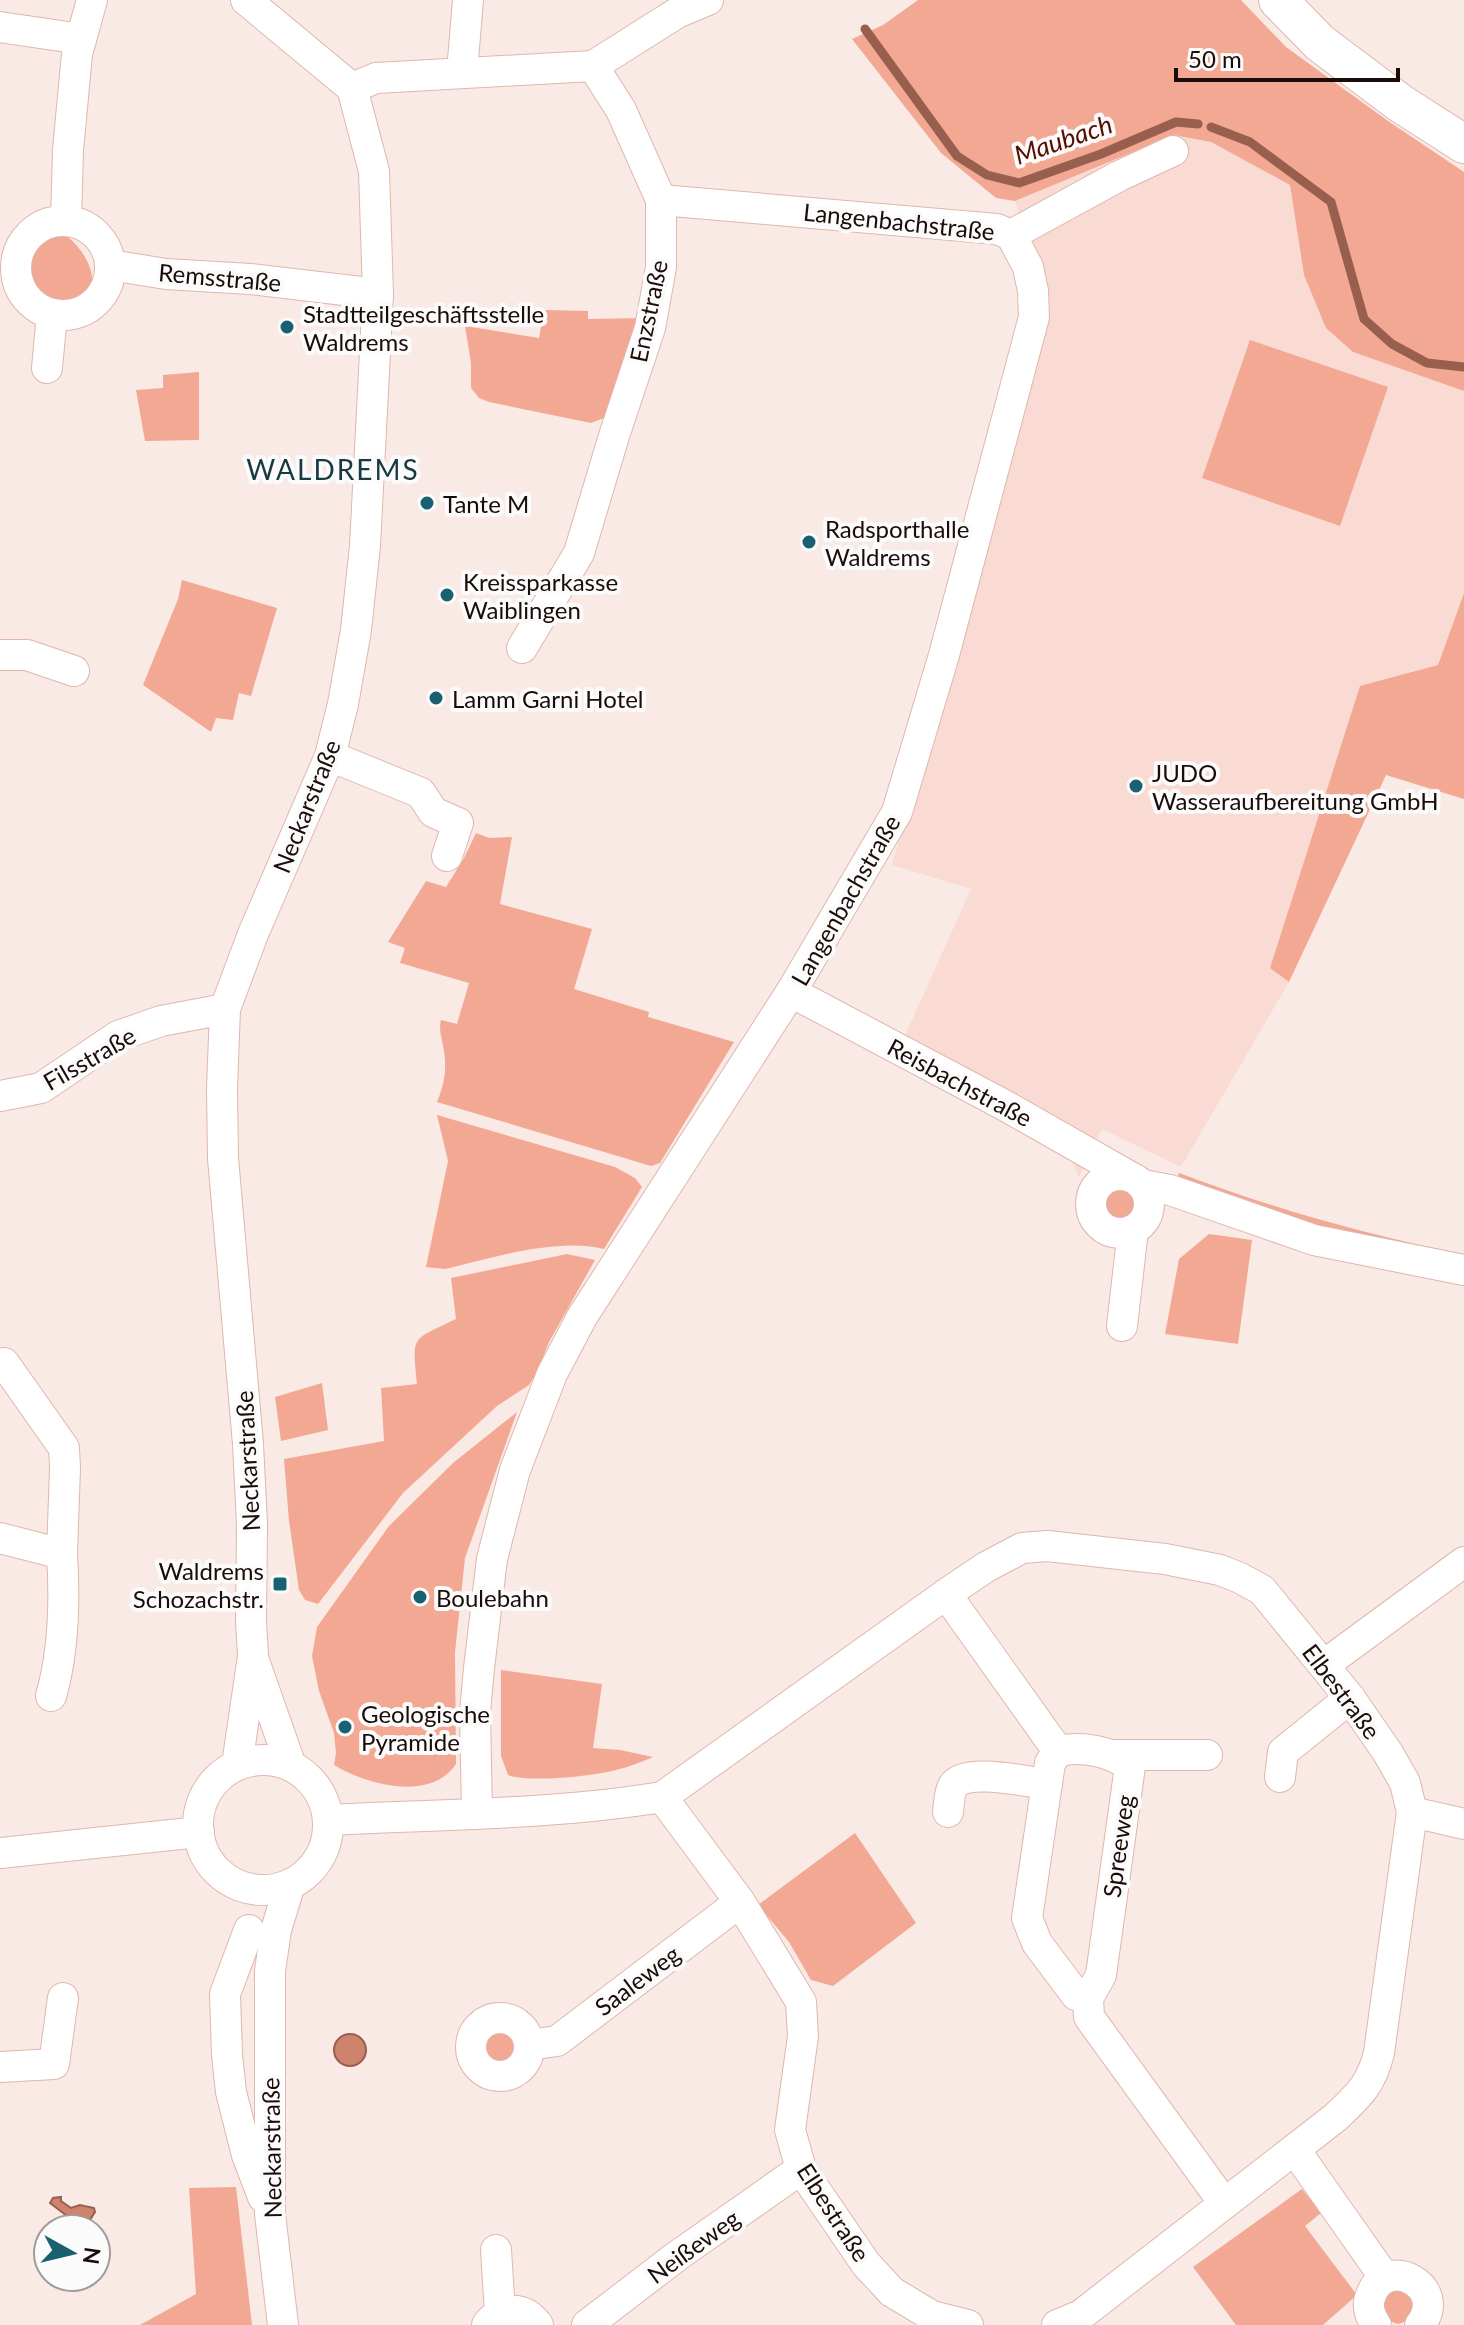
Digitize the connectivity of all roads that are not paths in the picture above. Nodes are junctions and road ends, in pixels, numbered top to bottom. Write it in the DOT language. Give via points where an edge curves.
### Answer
graph roads {
  1 [pos="92,0"];
  2 [pos="246,0"];
  3 [pos="468,0"];
  4 [pos="708,0"];
  5 [pos="1278,0"];
  6 [pos="0,27"];
  7 [pos="81,39"];
  8 [pos="593,66"];
  9 [pos="462,72"];
  10 [pos="352,88"];
  11 [pos="1464,144"];
  12 [pos="1173,151"];
  13 [pos="661,200"];
  14 [pos="66,221"];
  15 [pos="1011,235"];
  16 [pos="110,265"];
  17 [pos="378,294"];
  18 [pos="52,314"];
  19 [pos="47,368"];
  20 [pos="522,648"];
  21 [pos="0,655"];
  22 [pos="74,671"];
  23 [pos="330,756"];
  24 [pos="447,856"];
  25 [pos="791,992"];
  26 [pos="225,1009"];
  27 [pos="0,1096"];
  28 [pos="1135,1180"];
  29 [pos="1133,1230"];
  30 [pos="1464,1270"];
  31 [pos="1122,1326"];
  32 [pos="4,1363"];
  33 [pos="0,1538"];
  34 [pos="62,1554"];
  35 [pos="1464,1562"];
  36 [pos="946,1594"];
  37 [pos="253,1656"];
  38 [pos="1324,1665"];
  39 [pos="51,1696"];
  40 [pos="1350,1698"];
  41 [pos="1058,1751"];
  42 [pos="1116,1755"];
  43 [pos="1207,1755"];
  44 [pos="237,1765"];
  45 [pos="291,1766"];
  46 [pos="1280,1777"];
  47 [pos="1047,1784"];
  48 [pos="662,1797"];
  49 [pos="948,1812"];
  50 [pos="1412,1812"];
  51 [pos="477,1813"];
  52 [pos="328,1820"];
  53 [pos="1464,1824"];
  54 [pos="199,1832"];
  55 [pos="0,1853"];
  56 [pos="226,1878"];
  57 [pos="290,1884"];
  58 [pos="740,1902"];
  59 [pos="249,1930"];
  60 [pos="270,1971"];
  61 [pos="63,1998"];
  62 [pos="1088,1998"];
  63 [pos="529,2045"];
  64 [pos="0,2067"];
  65 [pos="1295,2150"];
  66 [pos="801,2169"];
  67 [pos="1224,2203"];
  68 [pos="270,2214"];
  69 [pos="496,2250"];
  70 [pos="1385,2278"];
  71 [pos="494,2319"];
  72 [pos="931,2320"];
  73 [pos="283,2325"];
  74 [pos="538,2325"];
  75 [pos="587,2325"];
  76 [pos="968,2325"];
  77 [pos="1057,2325"];
  78 [pos="1376,2325"];
  79 [pos="1420,2325"];
  1 -- 7 [label="street"];
  2 -- 10 [label="street"];
  3 -- 9 [label="street"];
  4 -- 8 [label="street" via="677,13"];
  5 -- 11 [label="main road" via="1330,51"];
  6 -- 7 [label="street"];
  7 -- 14 [label="street"];
  8 -- 9 [label="street"];
  8 -- 13 [label="street, Enzstraße" via="621,110"];
  9 -- 10 [label="street" via="376,78"];
  10 -- 17 [label="street, Neckarstraße" via="374,171"];
  12 -- 15 [label="street"];
  13 -- 15 [label="street, Langenbachstraße" via="987,227"];
  13 -- 20 [label="street, Enzstraße" via="661,267 650,328 579,553"];
  14 -- 16 [label="street" via="96,234"];
  14 -- 18 [label="street" via="33,230 17,256 19,285 38,308"];
  15 -- 25 [label="street, Langenbachstraße" via="1028,267 1034,317 944,655 897,812"];
  16 -- 17 [label="street, Remsstraße"];
  16 -- 18 [label="street" via="104,291 94,302 82,311"];
  17 -- 23 [label="street, Neckarstraße" via="365,546 356,630"];
  18 -- 19 [label="street"];
  21 -- 22 [label="street" via="27,655"];
  23 -- 24 [label="street" via="421,793 433,812 458,823"];
  23 -- 26 [label="street, Neckarstraße"];
  25 -- 28 [label="street, Reisbachstraße"];
  25 -- 51 [label="street, Langenbachstraße" via="582,1317 552,1374 515,1470 492,1559 479,1668"];
  26 -- 27 [label="street, Filsstraße" via="161,1021 118,1036 41,1088"];
  26 -- 37 [label="street, Neckarstraße" via="223,1158 248,1444"];
  28 -- 29 [label="street" via="1148,1193 1149,1211"];
  28 -- 29 [label="street" via="1117,1174 1100,1182 1082,1222 1115,1233"];
  28 -- 30 [label="street, Reisbachstraße" via="1314,1240"];
  29 -- 31 [label="street"];
  32 -- 34 [label="street" via="64,1448"];
  33 -- 34 [label="street"];
  34 -- 39 [label="street" via="61,1642"];
  35 -- 38 [label="street"];
  36 -- 38 [label="street, Elbestraße" via="1022,1548 1165,1559 1220,1570 1262,1590"];
  36 -- 41 [label="street"];
  36 -- 48 [label="street, Elbestraße"];
  37 -- 44 [label="street, Neckarstraße"];
  37 -- 45 [label="street, Neckarstraße"];
  38 -- 40 [label="street, Elbestraße"];
  40 -- 46 [label="street" via="1283,1752"];
  40 -- 50 [label="street, Elbestraße" via="1405,1783"];
  41 -- 42 [label="street" via="1074,1748"];
  41 -- 47 [label="street"];
  42 -- 43 [label="street"];
  42 -- 62 [label="street, Spreeweg" via="1130,1766 1101,1975"];
  44 -- 45 [label="street" via="263,1760"];
  44 -- 54 [label="street" via="206,1796"];
  45 -- 52 [label="street" via="320,1793"];
  47 -- 49 [label="street" via="962,1779 953,1787"];
  47 -- 62 [label="street" via="1027,1918 1037,1943 1076,1995"];
  48 -- 51 [label="street, Elbestraße" via="606,1806"];
  48 -- 58 [label="street, Elbestraße"];
  50 -- 53 [label="street"];
  50 -- 65 [label="street, Elbestraße" via="1375,2071 1366,2088"];
  51 -- 52 [label="street, Elbestraße"];
  52 -- 57 [label="street" via="319,1859"];
  54 -- 55 [label="street"];
  54 -- 56 [label="street" via="211,1864"];
  56 -- 57 [label="street" via="250,1889"];
  56 -- 59 [label="street, Neckarstraße"];
  57 -- 60 [label="street, Neckarstraße"];
  58 -- 63 [label="street, Saaleweg" via="557,2041"];
  58 -- 66 [label="street, Elbestraße" via="801,2002 803,2036 790,2130"];
  59 -- 60 [label="street, Neckarstraße"];
  59 -- 68 [label="street" via="225,1994 227,2055 247,2155"];
  60 -- 68 [label="street, Neckarstraße"];
  61 -- 64 [label="street" via="54,2064"];
  62 -- 67 [label="street" via="1089,2017"];
  63 -- 63 [label="street" via="520,2068 494,2086 472,2057 470,2041 479,2025 506,2017 523,2028"];
  65 -- 67 [label="street, Elbestraße"];
  65 -- 70 [label="street"];
  66 -- 72 [label="street, Elbestraße" via="866,2264 892,2292"];
  66 -- 75 [label="street, Neißeweg"];
  67 -- 77 [label="street, Elbestraße" via="1081,2315"];
  68 -- 73 [label="street, Neckarstraße"];
  69 -- 71 [label="street"];
  70 -- 78 [label="street" via="1369,2300"];
  70 -- 79 [label="street" via="1405,2276 1421,2286 1428,2303"];
  71 -- 74 [label="street" via="509,2310 519,2311"];
  72 -- 76 [label="street, Elbestraße"];
}
